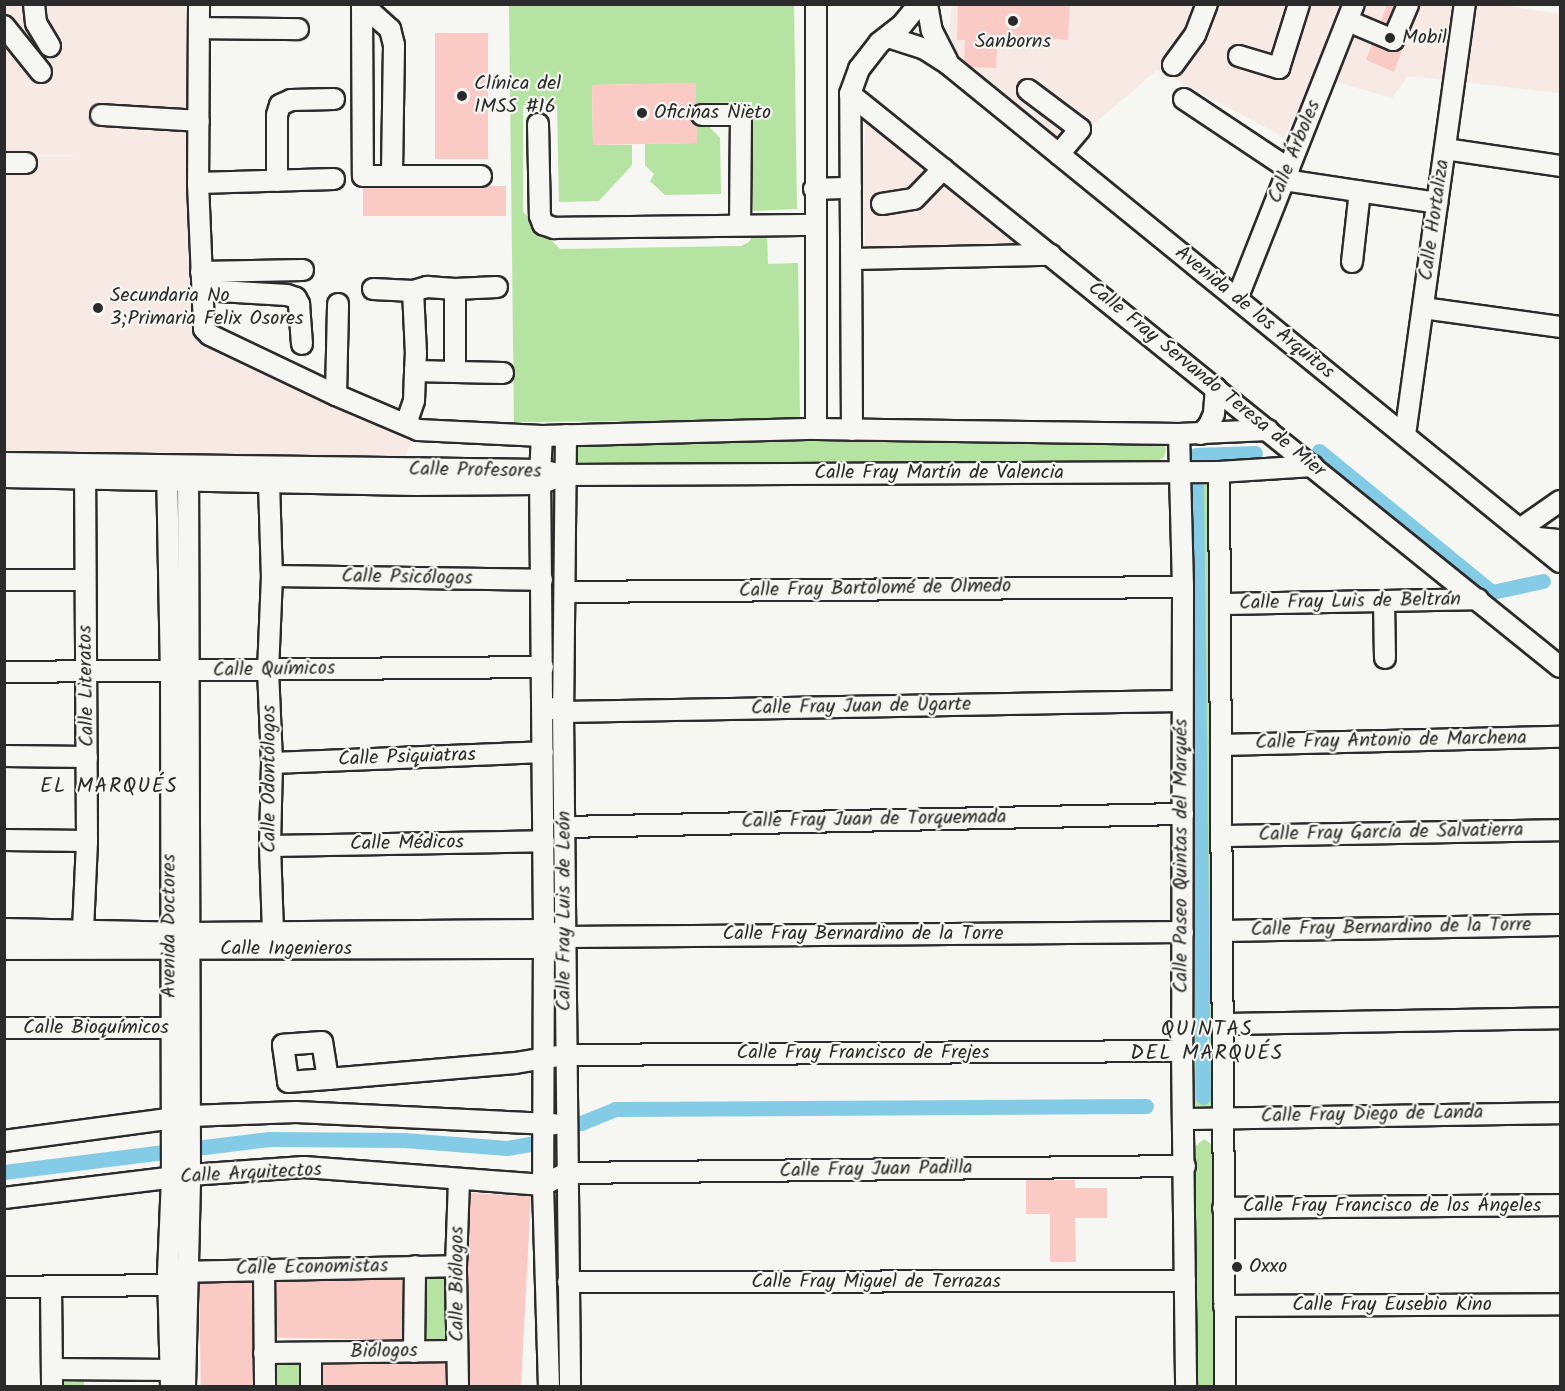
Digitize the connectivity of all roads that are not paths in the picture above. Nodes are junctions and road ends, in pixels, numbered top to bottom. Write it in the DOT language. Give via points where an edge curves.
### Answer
graph roads {
  1 [pos="34,4"];
  2 [pos="200,4"];
  3 [pos="816,4"];
  4 [pos="831,4"];
  5 [pos="919,4"];
  6 [pos="927,4"];
  7 [pos="1207,4"];
  8 [pos="1299,4"];
  9 [pos="1408,4"];
  10 [pos="1465,4"];
  11 [pos="362,5"];
  12 [pos="1351,13"];
  13 [pos="4,26"];
  14 [pos="199,28"];
  15 [pos="298,28"];
  16 [pos="817,34"];
  17 [pos="888,37"];
  18 [pos="50,46"];
  19 [pos="1239,56"];
  20 [pos="948,64"];
  21 [pos="1173,65"];
  22 [pos="41,72"];
  23 [pos="1028,90"];
  24 [pos="850,94"];
  25 [pos="334,99"];
  26 [pos="1184,99"];
  27 [pos="101,115"];
  28 [pos="702,115"];
  29 [pos="199,121"];
  30 [pos="538,124"];
  31 [pos="1444,149"];
  32 [pos="1055,151"];
  33 [pos="4,163"];
  34 [pos="26,163"];
  35 [pos="1560,166"];
  36 [pos="944,169"];
  37 [pos="1286,174"];
  38 [pos="392,176"];
  39 [pos="481,176"];
  40 [pos="334,179"];
  41 [pos="277,182"];
  42 [pos="198,183"];
  43 [pos="851,188"];
  44 [pos="814,189"];
  45 [pos="1360,191"];
  46 [pos="1437,203"];
  47 [pos="882,204"];
  48 [pos="741,225"];
  49 [pos="814,225"];
  50 [pos="1051,255"];
  51 [pos="853,259"];
  52 [pos="1352,262"];
  53 [pos="303,270"];
  54 [pos="202,281"];
  55 [pos="497,287"];
  56 [pos="373,289"];
  57 [pos="455,289"];
  58 [pos="413,291"];
  59 [pos="1237,299"];
  60 [pos="338,304"];
  61 [pos="1422,308"];
  62 [pos="1560,327"];
  63 [pos="302,344"];
  64 [pos="415,371"];
  65 [pos="454,372"];
  66 [pos="503,373"];
  67 [pos="1216,388"];
  68 [pos="336,395"];
  69 [pos="406,424"];
  70 [pos="816,429"];
  71 [pos="858,430"];
  72 [pos="1268,430"];
  73 [pos="1179,434"];
  74 [pos="1201,434"];
  75 [pos="566,435"];
  76 [pos="1405,435"];
  77 [pos="542,436"];
  78 [pos="4,463"];
  79 [pos="1313,466"];
  80 [pos="1182,472"];
  81 [pos="1219,472"];
  82 [pos="166,473"];
  83 [pos="188,474"];
  84 [pos="564,475"];
  85 [pos="4,477"];
  86 [pos="540,477"];
  87 [pos="85,479"];
  88 [pos="269,483"];
  89 [pos="1560,501"];
  90 [pos="1525,533"];
  91 [pos="1560,540"];
  92 [pos="1560,562"];
  93 [pos="272,576"];
  94 [pos="4,580"];
  95 [pos="84,580"];
  96 [pos="542,580"];
  97 [pos="1184,587"];
  98 [pos="566,592"];
  99 [pos="1478,599"];
  100 [pos="1384,601"];
  101 [pos="1222,604"];
  102 [pos="1385,658"];
  103 [pos="543,667"];
  104 [pos="1560,667"];
  105 [pos="268,670"];
  106 [pos="180,671"];
  107 [pos="4,672"];
  108 [pos="88,672"];
  109 [pos="1181,701"];
  110 [pos="543,706"];
  111 [pos="563,712"];
  112 [pos="1560,737"];
  113 [pos="1221,745"];
  114 [pos="543,752"];
  115 [pos="4,756"];
  116 [pos="87,757"];
  117 [pos="272,764"];
  118 [pos="1183,814"];
  119 [pos="566,827"];
  120 [pos="1560,830"];
  121 [pos="1222,836"];
  122 [pos="4,840"];
  123 [pos="87,841"];
  124 [pos="544,841"];
  125 [pos="270,846"];
  126 [pos="1560,925"];
  127 [pos="4,929"];
  128 [pos="83,930"];
  129 [pos="273,931"];
  130 [pos="1183,932"];
  131 [pos="1222,932"];
  132 [pos="564,937"];
  133 [pos="544,939"];
  134 [pos="180,941"];
  135 [pos="4,949"];
  136 [pos="1560,1018"];
  137 [pos="1223,1024"];
  138 [pos="4,1028"];
  139 [pos="179,1028"];
  140 [pos="1182,1051"];
  141 [pos="565,1055"];
  142 [pos="544,1058"];
  143 [pos="328,1079"];
  144 [pos="1560,1113"];
  145 [pos="1224,1117"];
  146 [pos="1185,1119"];
  147 [pos="180,1124"];
  148 [pos="544,1124"];
  149 [pos="567,1125"];
  150 [pos="4,1141"];
  151 [pos="1185,1166"];
  152 [pos="180,1171"];
  153 [pos="567,1173"];
  154 [pos="459,1181"];
  155 [pos="543,1185"];
  156 [pos="4,1198"];
  157 [pos="1560,1205"];
  158 [pos="1223,1208"];
  159 [pos="415,1266"];
  160 [pos="456,1266"];
  161 [pos="264,1268"];
  162 [pos="174,1276"];
  163 [pos="1185,1281"];
  164 [pos="568,1282"];
  165 [pos="51,1286"];
  166 [pos="4,1287"];
  167 [pos="1560,1304"];
  168 [pos="1224,1306"];
  169 [pos="457,1351"];
  170 [pos="414,1352"];
  171 [pos="264,1353"];
  172 [pos="312,1353"];
  173 [pos="52,1378"];
  174 [pos="88,1378"];
  175 [pos="171,1378"];
  176 [pos="185,1386"];
  177 [pos="265,1386"];
  178 [pos="311,1386"];
  179 [pos="458,1386"];
  180 [pos="549,1386"];
  181 [pos="570,1386"];
  182 [pos="1186,1386"];
  183 [pos="1225,1386"];
  1 -- 18 [label="street" via="36,23"];
  2 -- 14 [label="street, Calle Fray Martín de Valencia"];
  3 -- 16 [label="street"];
  4 -- 16 [label="street"];
  5 -- 17 [label="street"];
  6 -- 20 [label="street, Avenida de los Arquitos" via="932,31"];
  7 -- 21 [label="street" via="1195,35"];
  8 -- 19 [label="street" via="1279,68"];
  9 -- 12 [label="street" via="1394,39"];
  10 -- 31 [label="street, Calle Hortaliza"];
  11 -- 38 [label="street" via="390,29 394,45"];
  11 -- 38 [label="street" via="363,176"];
  12 -- 37 [label="street, Calle Árboles"];
  13 -- 22 [label="street"];
  14 -- 15 [label="street"];
  14 -- 29 [label="street, Calle Fray Martín de Valencia"];
  16 -- 44 [label="street"];
  17 -- 20 [label="street, Avenida de los Arquitos" via="925,49"];
  17 -- 24 [label="street" via="859,69"];
  20 -- 32 [label="street, Avenida de los Arquitos"];
  23 -- 32 [label="street" via="1080,129"];
  24 -- 36 [label="street, Calle Fray Servando Teresa de Mier"];
  24 -- 43 [label="street"];
  25 -- 41 [label="street" via="291,100 280,105"];
  26 -- 37 [label="street"];
  27 -- 29 [label="street"];
  28 -- 48 [label="street" via="741,115"];
  29 -- 42 [label="street, Calle Fray Martín de Valencia"];
  30 -- 48 [label="street" via="543,224 554,228"];
  31 -- 35 [label="street"];
  31 -- 46 [label="street, Calle Hortaliza"];
  32 -- 59 [label="street, Avenida de los Arquitos"];
  33 -- 34 [label="street"];
  36 -- 47 [label="street" via="914,199"];
  36 -- 50 [label="street, Calle Fray Servando Teresa de Mier"];
  37 -- 45 [label="street"];
  37 -- 59 [label="street, Calle Árboles"];
  38 -- 39 [label="street"];
  40 -- 41 [label="street"];
  41 -- 42 [label="street"];
  42 -- 54 [label="street, Calle Fray Martín de Valencia"];
  43 -- 44 [label="street"];
  43 -- 51 [label="street"];
  44 -- 49 [label="street"];
  45 -- 46 [label="street"];
  45 -- 52 [label="street"];
  46 -- 61 [label="street, Calle Hortaliza"];
  48 -- 49 [label="street"];
  49 -- 70 [label="street"];
  50 -- 51 [label="street"];
  50 -- 67 [label="street, Calle Fray Servando Teresa de Mier"];
  51 -- 71 [label="street"];
  53 -- 54 [label="street"];
  54 -- 63 [label="street" via="296,298"];
  54 -- 68 [label="street, Calle Fray Martín de Valencia" via="204,329 210,335"];
  55 -- 57 [label="street"];
  56 -- 58 [label="street"];
  57 -- 58 [label="street" via="427,287"];
  57 -- 65 [label="street"];
  58 -- 64 [label="street"];
  59 -- 76 [label="street, Avenida de los Arquitos"];
  60 -- 68 [label="street"];
  61 -- 62 [label="street"];
  61 -- 76 [label="street, Calle Hortaliza"];
  64 -- 65 [label="street"];
  64 -- 69 [label="street" via="414,400"];
  65 -- 66 [label="street"];
  67 -- 72 [label="street, Calle Fray Servando Teresa de Mier"];
  67 -- 74 [label="street" via="1214,414"];
  68 -- 69 [label="street, Calle Fray Martín de Valencia"];
  69 -- 77 [label="street, Calle Fray Martín de Valencia" via="425,431"];
  70 -- 71 [label="street, Calle Fray Martín de Valencia"];
  70 -- 75 [label="street, Calle Fray Martín de Valencia"];
  71 -- 73 [label="street, Calle Fray Martín de Valencia"];
  72 -- 74 [label="street, Calle Fray Martín de Valencia"];
  72 -- 79 [label="street, Calle Fray Servando Teresa de Mier"];
  73 -- 74 [label="street, Calle Fray Martín de Valencia"];
  73 -- 80 [label="street, Calle Paseo Quintas del Marqués"];
  75 -- 77 [label="street, Calle Fray Martín de Valencia"];
  75 -- 84 [label="street, Calle Fray Luis de León"];
  76 -- 90 [label="street, Avenida de los Arquitos"];
  77 -- 86 [label="street, Calle Fray Luis de León"];
  78 -- 82 [label="street, Calle Profesores"];
  79 -- 81 [label="street, Calle Fray Martín de Valencia"];
  79 -- 99 [label="street, Calle Fray Servando Teresa de Mier"];
  80 -- 81 [label="street, Calle Fray Martín de Valencia"];
  80 -- 84 [label="street, Calle Fray Martín de Valencia"];
  80 -- 97 [label="street, Calle Paseo Quintas del Marqués"];
  81 -- 101 [label="street, Calle Paseo Quintas del Marqués"];
  82 -- 83 [label="street, Calle Profesores"];
  82 -- 87 [label="street, Calle Profesores"];
  82 -- 106 [label="street, Avenida Doctores"];
  83 -- 86 [label="street, Calle Profesores"];
  83 -- 88 [label="street, Calle Profesores"];
  83 -- 106 [label="street, Avenida Doctores"];
  84 -- 86 [label="street, Calle Profesores"];
  84 -- 98 [label="street, Calle Fray Luis de León"];
  85 -- 87 [label="street, Calle Profesores"];
  86 -- 88 [label="street, Calle Profesores"];
  86 -- 96 [label="street, Calle Fray Luis de León"];
  87 -- 95 [label="street, Calle Literatos"];
  88 -- 93 [label="street, Calle Odontólogos"];
  89 -- 90 [label="street"];
  90 -- 91 [label="street"];
  90 -- 92 [label="street, Avenida de los Arquitos"];
  93 -- 96 [label="street, Calle Psicólogos"];
  93 -- 105 [label="street, Calle Odontólogos"];
  94 -- 95 [label="street"];
  95 -- 108 [label="street, Calle Literatos"];
  96 -- 103 [label="street, Calle Fray Luis de León"];
  97 -- 98 [label="street, Calle Fray Bartolomé de Olmedo"];
  97 -- 109 [label="street, Calle Paseo Quintas del Marqués"];
  98 -- 111 [label="street, Calle Fray Luis de León"];
  99 -- 100 [label="street, Calle Fray Luis de Beltrán"];
  99 -- 104 [label="street, Calle Fray Servando Teresa de Mier"];
  100 -- 101 [label="street, Calle Fray Luis de Beltrán"];
  100 -- 102 [label="street"];
  101 -- 113 [label="street, Calle Paseo Quintas del Marqués"];
  103 -- 105 [label="street, Calle Químicos"];
  103 -- 110 [label="street, Calle Fray Luis de León"];
  105 -- 106 [label="street, Calle Químicos"];
  105 -- 117 [label="street, Calle Odontólogos"];
  106 -- 108 [label="street, Calle Químicos"];
  106 -- 134 [label="street, Avenida Doctores"];
  107 -- 108 [label="street, Calle Químicos"];
  108 -- 116 [label="street, Calle Literatos"];
  109 -- 111 [label="street, Calle Fray Juan de Ugarte"];
  109 -- 118 [label="street, Calle Paseo Quintas del Marqués"];
  110 -- 111 [label="street, Calle Fray Juan de Ugarte"];
  110 -- 114 [label="street, Calle Fray Luis de León"];
  111 -- 119 [label="street, Calle Fray Luis de León"];
  112 -- 113 [label="street, Calle Fray Antonio de Marchena"];
  113 -- 121 [label="street, Calle Paseo Quintas del Marqués"];
  114 -- 117 [label="street, Calle Psiquiatras"];
  114 -- 124 [label="street, Calle Fray Luis de León"];
  115 -- 116 [label="street"];
  116 -- 123 [label="street, Calle Literatos"];
  117 -- 125 [label="street, Calle Odontólogos"];
  118 -- 119 [label="street, Calle Fray Juan de Torquemada"];
  118 -- 130 [label="street, Calle Paseo Quintas del Marqués"];
  119 -- 132 [label="street, Calle Fray Luis de León"];
  120 -- 121 [label="street, Calle Fray García de Salvatierra"];
  121 -- 131 [label="street, Calle Paseo Quintas del Marqués"];
  122 -- 123 [label="street"];
  123 -- 128 [label="street, Calle Literatos"];
  124 -- 125 [label="street, Calle Médicos"];
  124 -- 133 [label="street, Calle Fray Luis de León"];
  125 -- 129 [label="street, Calle Odontólogos"];
  126 -- 131 [label="street, Calle Fray Bernardino de la Torre"];
  127 -- 128 [label="street, Calle Ingenieros"];
  128 -- 134 [label="street, Calle Ingenieros"];
  129 -- 133 [label="street, Calle Ingenieros"];
  129 -- 134 [label="street, Calle Ingenieros"];
  130 -- 132 [label="street, Calle Fray Bernardino de la Torre"];
  130 -- 140 [label="street, Calle Paseo Quintas del Marqués"];
  131 -- 137 [label="street, Calle Paseo Quintas del Marqués"];
  132 -- 133 [label="street, Calle Fray Bernardino de la Torre"];
  132 -- 141 [label="street, Calle Fray Luis de León"];
  133 -- 134 [label="street, Calle Ingenieros"];
  133 -- 142 [label="street, Calle Fray Luis de León"];
  134 -- 135 [label="street, Calle Ingenieros"];
  134 -- 139 [label="street, Avenida Doctores"];
  136 -- 137 [label="street"];
  137 -- 145 [label="street, Calle Paseo Quintas del Marqués"];
  138 -- 139 [label="street, Calle Bioquímicos"];
  139 -- 147 [label="street, Avenida Doctores"];
  140 -- 141 [label="street, Calle Fray Francisco de Frejes"];
  140 -- 146 [label="street, Calle Paseo Quintas del Marqués"];
  141 -- 142 [label="street, Calle Fray Francisco de Frejes"];
  141 -- 149 [label="street, Calle Fray Luis de León"];
  142 -- 143 [label="street, Calle Fray Francisco de Frejes"];
  142 -- 148 [label="street, Calle Fray Luis de León"];
  144 -- 145 [label="street, Calle Fray Diego de Landa"];
  145 -- 146 [label="street, Calle Fray Diego de Landa"];
  145 -- 158 [label="street, Calle Paseo Quintas del Marqués"];
  146 -- 151 [label="street, Calle Paseo Quintas del Marqués"];
  147 -- 148 [label="street" via="296,1112"];
  147 -- 150 [label="street"];
  147 -- 152 [label="street, Avenida Doctores"];
  148 -- 149 [label="street"];
  148 -- 155 [label="street, Calle Fray Luis de León"];
  149 -- 153 [label="street, Calle Fray Luis de León"];
  151 -- 153 [label="street, Calle Fray Juan Padilla"];
  151 -- 163 [label="street, Calle Paseo Quintas del Marqués"];
  152 -- 154 [label="street, Calle Arquitectos" via="304,1167"];
  152 -- 156 [label="street, Calle Arquitectos"];
  152 -- 162 [label="street, Avenida Doctores"];
  153 -- 155 [label="street, Calle Arquitectos"];
  153 -- 164 [label="street, Calle Fray Luis de León"];
  154 -- 155 [label="street, Calle Arquitectos"];
  154 -- 160 [label="street, Calle Biólogos"];
  155 -- 180 [label="street, Calle Fray Luis de León"];
  157 -- 158 [label="street, Calle Fray Francisco de los Ángeles"];
  158 -- 168 [label="street, Calle Paseo Quintas del Marqués"];
  159 -- 160 [label="street, Calle Economistas"];
  159 -- 161 [label="street, Calle Economistas"];
  159 -- 170 [label="street"];
  160 -- 169 [label="street, Calle Biólogos"];
  161 -- 162 [label="street, Calle Economistas"];
  161 -- 171 [label="street"];
  162 -- 165 [label="street, Calle Economistas"];
  162 -- 175 [label="street, Avenida Doctores"];
  162 -- 176 [label="street, Avenida Doctores"];
  163 -- 164 [label="street, Calle Fray Miguel de Terrazas"];
  163 -- 182 [label="street, Calle Paseo Quintas del Marqués"];
  164 -- 181 [label="street, Calle Fray Luis de León"];
  165 -- 166 [label="street, Calle Economistas"];
  165 -- 173 [label="street"];
  167 -- 168 [label="street, Calle Fray Eusebio Kino"];
  168 -- 183 [label="street, Calle Paseo Quintas del Marqués"];
  169 -- 170 [label="street, Biólogos"];
  169 -- 179 [label="street, Calle Biólogos"];
  170 -- 172 [label="street, Biólogos"];
  171 -- 172 [label="street, Biólogos"];
  171 -- 177 [label="street"];
  172 -- 178 [label="street"];
  173 -- 174 [label="street"];
  174 -- 175 [label="street"];
}
